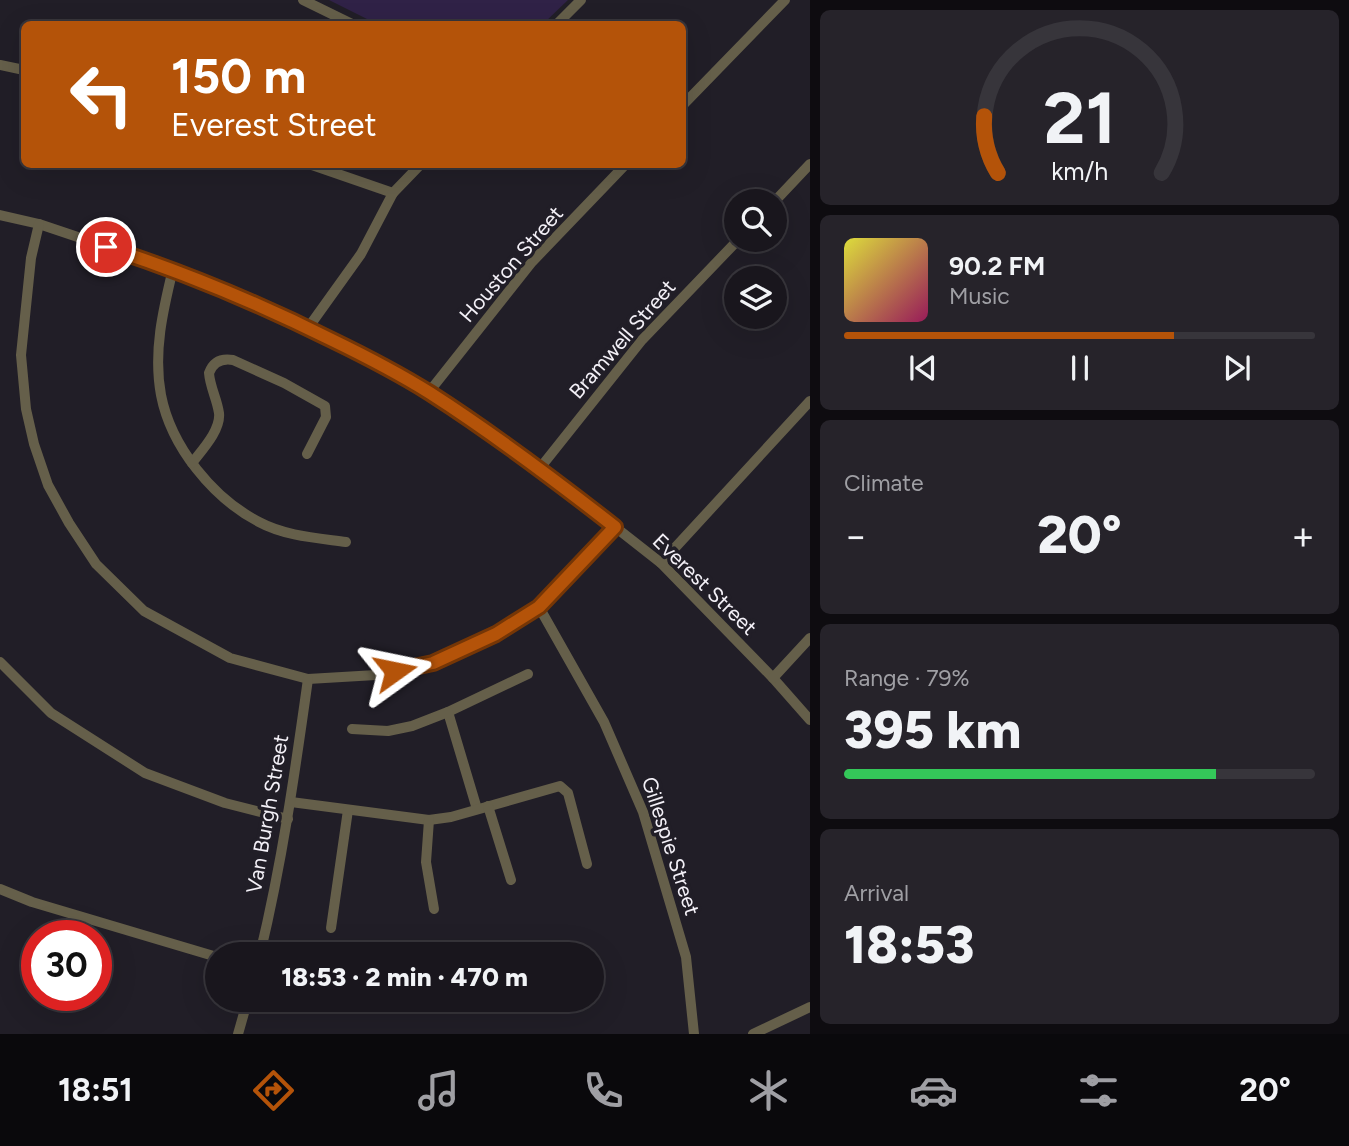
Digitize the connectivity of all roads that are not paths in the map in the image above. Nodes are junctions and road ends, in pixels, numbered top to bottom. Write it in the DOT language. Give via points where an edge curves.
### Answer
graph roads {
  1 [pos="303,0"];
  2 [pos="581,0"];
  3 [pos="785,0"];
  4 [pos="346,21"];
  5 [pos="560,21"];
  6 [pos="0,65"];
  7 [pos="21,70"];
  8 [pos="686,102"];
  9 [pos="810,164"];
  10 [pos="321,168"];
  11 [pos="417,168"];
  12 [pos="622,168"];
  13 [pos="786,189"];
  14 [pos="393,193"];
  15 [pos="0,215"];
  16 [pos="39,224"];
  17 [pos="726,252"];
  18 [pos="173,269"];
  19 [pos="308,328"];
  20 [pos="429,392"];
  21 [pos="810,401"];
  22 [pos="307,454"];
  23 [pos="192,463"];
  24 [pos="540,468"];
  25 [pos="615,527"];
  26 [pos="346,542"];
  27 [pos="661,563"];
  28 [pos="539,607"];
  29 [pos="810,638"];
  30 [pos="0,662"];
  31 [pos="528,674"];
  32 [pos="774,678"];
  33 [pos="308,680"];
  34 [pos="449,712"];
  35 [pos="810,720"];
  36 [pos="352,729"];
  37 [pos="291,802"];
  38 [pos="488,806"];
  39 [pos="477,809"];
  40 [pos="348,810"];
  41 [pos="288,819"];
  42 [pos="429,820"];
  43 [pos="587,864"];
  44 [pos="511,880"];
  45 [pos="0,889"];
  46 [pos="434,909"];
  47 [pos="331,928"];
  48 [pos="263,942"];
  49 [pos="205,953"];
  50 [pos="810,1008"];
  51 [pos="244,1012"];
  52 [pos="238,1034"];
  53 [pos="694,1034"];
  54 [pos="753,1034"];
  1 -- 4 [label="street"];
  2 -- 5 [label="street"];
  3 -- 8 [label="street"];
  6 -- 7 [label="street"];
  9 -- 13 [label="street"];
  10 -- 14 [label="street"];
  11 -- 14 [label="street"];
  12 -- 20 [label="street, Houston Street" via="532,262"];
  14 -- 19 [label="street" via="361,254"];
  15 -- 16 [label="street, Everest Street"];
  16 -- 18 [label="street, Everest Street"];
  16 -- 33 [label="street" via="21,355 26,409 48,485 69,523 96,564 144,611 230,658"];
  17 -- 24 [label="street, Bramwell Street" via="642,340"];
  18 -- 19 [label="street, Everest Street"];
  18 -- 23 [label="street" via="160,325 161,395 170,424"];
  19 -- 20 [label="street, Everest Street"];
  20 -- 24 [label="street, Everest Street"];
  21 -- 27 [label="street"];
  22 -- 23 [label="street" via="326,417 325,406 225,359 209,373 219,412 217,428"];
  23 -- 26 [label="street" via="222,497 259,523 298,536"];
  24 -- 25 [label="street, Everest Street"];
  25 -- 27 [label="street, Everest Street"];
  25 -- 28 [label="street"];
  27 -- 32 [label="street, Everest Street"];
  28 -- 33 [label="street" via="496,634 433,663 376,675"];
  28 -- 53 [label="street, Gillespie Street" via="604,722 643,812 685,957"];
  29 -- 32 [label="street"];
  30 -- 41 [label="street" via="51,713 145,773 225,803"];
  31 -- 34 [label="street"];
  32 -- 35 [label="street, Everest Street"];
  33 -- 37 [label="street, Van Burgh Street"];
  34 -- 36 [label="street" via="388,731"];
  34 -- 39 [label="street"];
  37 -- 40 [label="street"];
  37 -- 41 [label="street, Van Burgh Street"];
  38 -- 39 [label="street"];
  38 -- 43 [label="street" via="563,787"];
  38 -- 44 [label="street"];
  39 -- 42 [label="street"];
  40 -- 42 [label="street"];
  40 -- 47 [label="street"];
  41 -- 48 [label="street, Van Burgh Street"];
  42 -- 46 [label="street" via="426,862"];
  45 -- 49 [label="street"];
  50 -- 54 [label="street"];
  51 -- 52 [label="street"];
}
